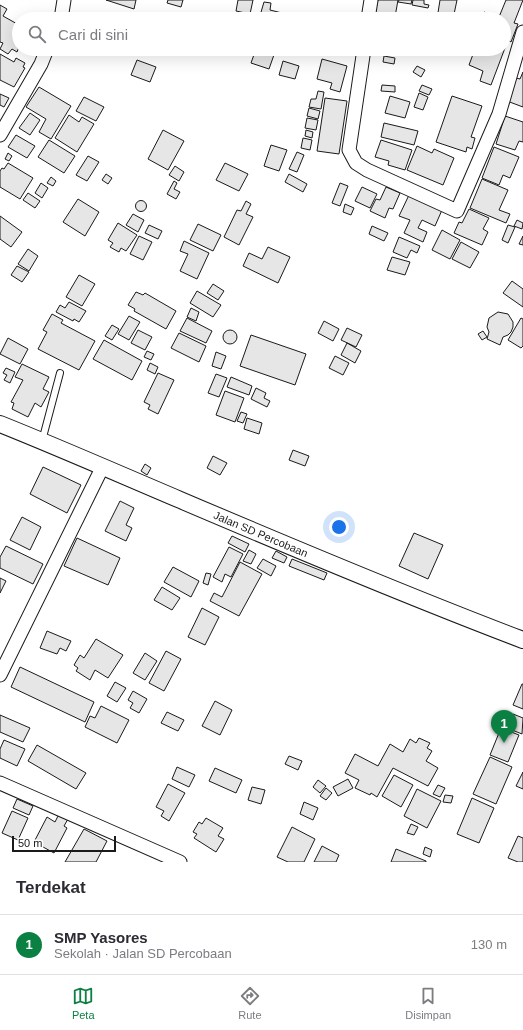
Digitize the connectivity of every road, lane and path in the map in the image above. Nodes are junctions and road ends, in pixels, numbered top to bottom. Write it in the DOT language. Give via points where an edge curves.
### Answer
graph roads {
  1 [pos="64,0"];
  2 [pos="371,0"];
  3 [pos="62,12"];
  4 [pos="369,12"];
  5 [pos="523,32"];
  6 [pos="45,56"];
  7 [pos="363,56"];
  8 [pos="0,135"];
  9 [pos="60,373"];
  10 [pos="0,424"];
  11 [pos="42,441"];
  12 [pos="103,466"];
  13 [pos="523,640"];
  14 [pos="0,675"];
  15 [pos="0,783"];
  16 [pos="180,862"];
  1 -- 3 [label="street"];
  2 -- 4 [label="street"];
  5 -- 7 [label="street" via="499,114 457,211 356,163 349,150"];
  6 -- 8 [label="street"];
  9 -- 11 [label="lane"];
  10 -- 11 [label="street, Jalan SD Percobaan"];
  11 -- 12 [label="street, Jalan SD Percobaan"];
  12 -- 13 [label="street, Jalan SD Percobaan" via="297,550"];
  12 -- 14 [label="street"];
  15 -- 16 [label="street"];
}
